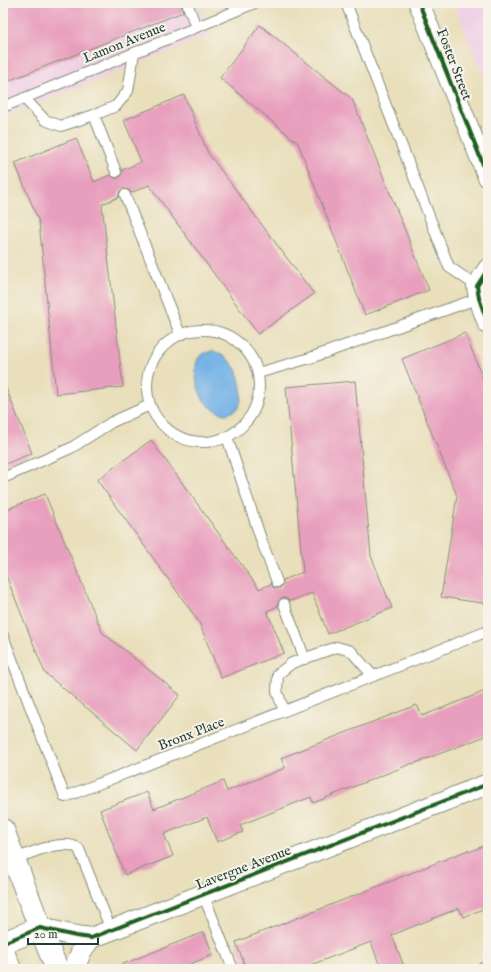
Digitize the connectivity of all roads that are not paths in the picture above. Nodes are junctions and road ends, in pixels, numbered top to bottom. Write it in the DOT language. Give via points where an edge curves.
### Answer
graph roads {
  1 [pos="187,3"];
  2 [pos="255,3"];
  3 [pos="346,3"];
  4 [pos="420,3"];
  5 [pos="196,27"];
  6 [pos="134,53"];
  7 [pos="24,98"];
  8 [pos="3,107"];
  9 [pos="94,116"];
  10 [pos="116,172"];
  11 [pos="488,177"];
  12 [pos="125,195"];
  13 [pos="488,269"];
  14 [pos="478,292"];
  15 [pos="488,324"];
  16 [pos="180,334"];
  17 [pos="258,373"];
  18 [pos="150,405"];
  19 [pos="227,437"];
  20 [pos="3,478"];
  21 [pos="277,582"];
  22 [pos="284,604"];
  23 [pos="488,631"];
  24 [pos="3,636"];
  25 [pos="305,659"];
  26 [pos="374,676"];
  27 [pos="284,711"];
  28 [pos="488,784"];
  29 [pos="3,830"];
  30 [pos="15,859"];
  31 [pos="203,894"];
  32 [pos="40,928"];
  33 [pos="111,930"];
  34 [pos="91,938"];
  35 [pos="3,943"];
  36 [pos="3,952"];
  37 [pos="488,966"];
  38 [pos="10,969"];
  39 [pos="57,969"];
  40 [pos="74,969"];
  41 [pos="233,969"];
  42 [pos="480,969"];
  1 -- 5 [label="lane"];
  2 -- 5 [label="lane, Lamon Avenue"];
  3 -- 14 [label="lane" via="449,267"];
  4 -- 11 [label="street, Foster Street"];
  5 -- 6 [label="lane, Lamon Avenue"];
  6 -- 7 [label="lane, Lamon Avenue"];
  6 -- 9 [label="lane" via="128,91 116,106"];
  7 -- 8 [label="lane, Lamon Avenue"];
  7 -- 9 [label="lane" via="45,120 61,126"];
  9 -- 10 [label="lane"];
  12 -- 16 [label="lane"];
  13 -- 14 [label="street"];
  14 -- 15 [label="street"];
  14 -- 17 [label="lane" via="310,358"];
  16 -- 17 [label="lane" via="197,329 229,335 249,354"];
  16 -- 18 [label="lane" via="166,342 148,371 146,388"];
  17 -- 19 [label="lane" via="257,404 250,418 240,429"];
  18 -- 19 [label="lane" via="157,419 181,438 196,442 212,442"];
  18 -- 20 [label="lane" via="112,422 70,448"];
  19 -- 21 [label="lane"];
  22 -- 25 [label="lane"];
  23 -- 26 [label="lane, Bronx Place"];
  24 -- 27 [label="lane, Bronx Place" via="65,797"];
  25 -- 26 [label="lane" via="337,648 351,651"];
  25 -- 27 [label="lane" via="292,663 278,674 277,691"];
  26 -- 27 [label="lane, Bronx Place"];
  28 -- 31 [label="street, Lavergne Avenue"];
  29 -- 30 [label="main road"];
  30 -- 32 [label="main road"];
  30 -- 33 [label="lane" via="61,844 75,846 79,849"];
  31 -- 33 [label="street, Lavergne Avenue"];
  31 -- 41 [label="lane"];
  32 -- 34 [label="street"];
  32 -- 35 [label="main road"];
  32 -- 39 [label="main road"];
  33 -- 34 [label="street, Lavergne Avenue"];
  34 -- 40 [label="street" via="82,950"];
  36 -- 38 [label="main road"];
  37 -- 42 [label="lane"];
}
